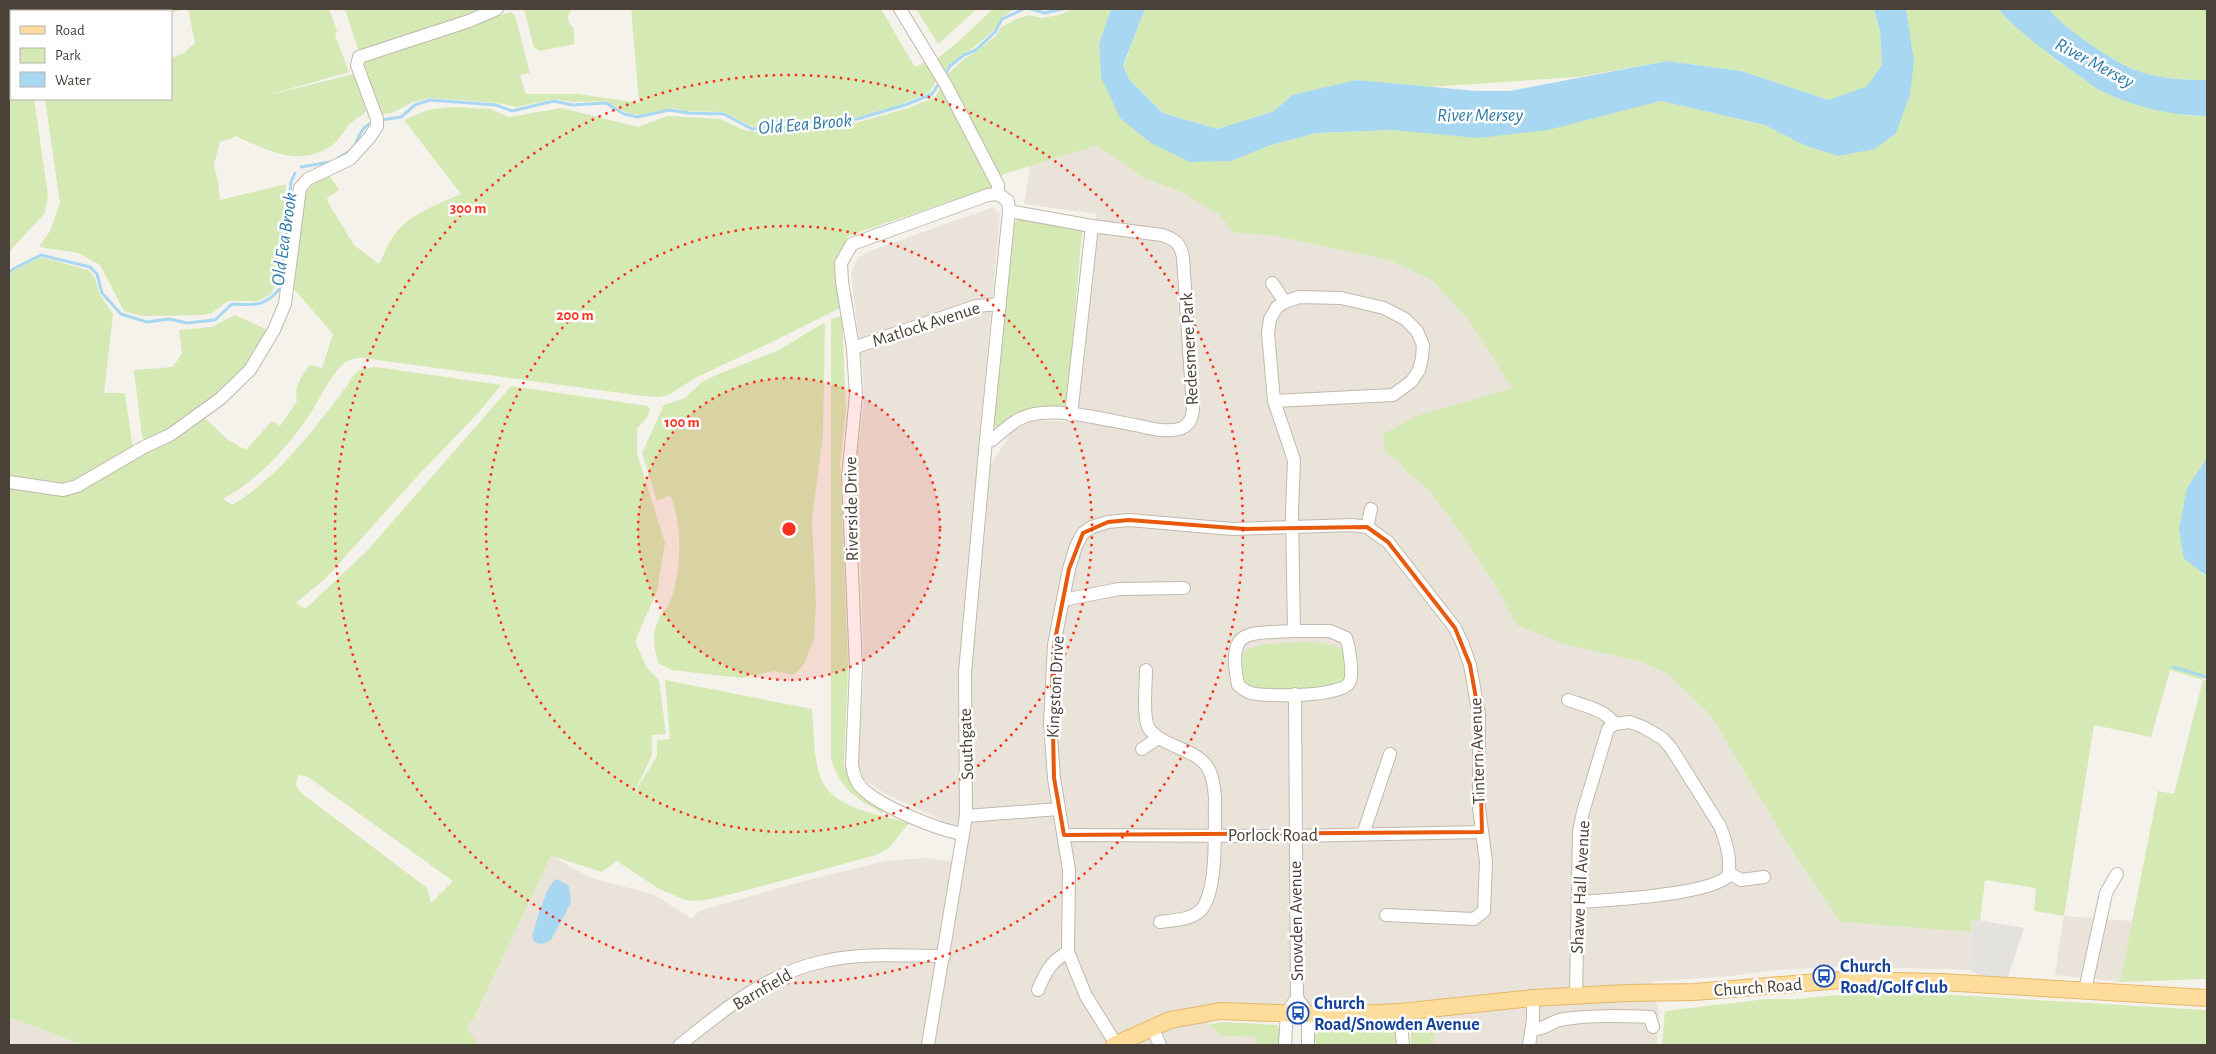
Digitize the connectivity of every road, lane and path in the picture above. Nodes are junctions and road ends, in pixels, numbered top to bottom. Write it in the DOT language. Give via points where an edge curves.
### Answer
graph roads {
  1 [pos="497,9"];
  2 [pos="900,9"];
  3 [pos="998,194"];
  4 [pos="1009,211"];
  5 [pos="1092,226"];
  6 [pos="1272,283"];
  7 [pos="1285,302"];
  8 [pos="1000,304"];
  9 [pos="853,348"];
  10 [pos="1274,401"];
  11 [pos="1071,415"];
  12 [pos="986,440"];
  13 [pos="9,482"];
  14 [pos="1371,508"];
  15 [pos="1293,526"];
  16 [pos="1366,527"];
  17 [pos="1184,588"];
  18 [pos="1063,600"];
  19 [pos="1294,631"];
  20 [pos="1146,670"];
  21 [pos="1294,694"];
  22 [pos="1568,700"];
  23 [pos="1614,724"];
  24 [pos="1158,738"];
  25 [pos="1142,749"];
  26 [pos="1390,754"];
  27 [pos="1059,809"];
  28 [pos="966,816"];
  29 [pos="1482,832"];
  30 [pos="963,834"];
  31 [pos="1214,834"];
  32 [pos="1363,834"];
  33 [pos="1064,835"];
  34 [pos="1295,836"];
  35 [pos="1729,873"];
  36 [pos="2117,874"];
  37 [pos="1764,878"];
  38 [pos="1579,902"];
  39 [pos="1386,915"];
  40 [pos="1160,922"];
  41 [pos="1068,952"];
  42 [pos="944,956"];
  43 [pos="1038,990"];
  44 [pos="2085,990"];
  45 [pos="1576,995"];
  46 [pos="1297,998"];
  47 [pos="1533,998"];
  48 [pos="2207,998"];
  49 [pos="1287,1012"];
  50 [pos="1400,1012"];
  51 [pos="1308,1014"];
  52 [pos="1152,1027"];
  53 [pos="1653,1027"];
  54 [pos="1532,1029"];
  55 [pos="680,1045"];
  56 [pos="928,1045"];
  57 [pos="1115,1045"];
  58 [pos="1160,1045"];
  59 [pos="1285,1045"];
  60 [pos="1308,1045"];
  61 [pos="1403,1045"];
  62 [pos="1529,1045"];
  1 -- 13 [label="street" via="359,57 357,65 377,126 350,159 308,179 300,188 285,304 250,370 220,399 170,435 77,486 63,490"];
  2 -- 3 [label="street" via="946,85 998,185"];
  3 -- 4 [label="street" via="1008,201"];
  3 -- 9 [label="street, Riverside Drive" via="852,244 841,263"];
  4 -- 5 [label="street, Redesmere Park"];
  4 -- 8 [label="street"];
  5 -- 11 [label="street"];
  5 -- 11 [label="street, Redesmere Park" via="1173,238 1182,250 1194,409 1188,423 1174,430"];
  6 -- 7 [label="street"];
  7 -- 10 [label="street" via="1277,307 1270,319 1268,333"];
  7 -- 10 [label="street" via="1318,296 1384,308 1405,319 1418,331 1423,345 1422,358 1412,381 1393,395"];
  8 -- 9 [label="street, Matlock Avenue" via="976,306"];
  8 -- 12 [label="street"];
  9 -- 30 [label="street, Riverside Drive" via="855,412 848,477 856,668 854,774 860,788 874,798 926,824"];
  10 -- 15 [label="street" via="1294,460"];
  11 -- 12 [label="street, Redesmere Park" via="1029,415 992,440"];
  12 -- 28 [label="street, Southgate" via="966,672"];
  14 -- 16 [label="street"];
  15 -- 16 [label="street"];
  15 -- 18 [label="street, Kingston Drive" via="1232,529 1129,520 1092,527 1076,546"];
  15 -- 19 [label="street"];
  16 -- 29 [label="street, Tintern Avenue" via="1388,542 1407,564 1455,628 1463,645 1479,716 1477,762"];
  17 -- 18 [label="street" via="1119,589"];
  18 -- 27 [label="street, Kingston Drive" via="1054,645 1050,723"];
  19 -- 21 [label="street" via="1330,631 1346,638 1351,677 1349,684 1327,693"];
  19 -- 21 [label="street" via="1246,635 1236,646 1238,685 1245,691 1253,694"];
  20 -- 24 [label="street" via="1148,725"];
  21 -- 34 [label="street, Snowden Avenue"];
  22 -- 23 [label="street" via="1611,718"];
  23 -- 35 [label="street" via="1623,721 1643,727 1662,738 1671,748 1720,826 1726,840"];
  23 -- 38 [label="street, Shawe Hall Avenue" via="1608,729 1583,812 1578,854"];
  24 -- 25 [label="street"];
  24 -- 31 [label="street" via="1197,756 1206,766 1213,785"];
  26 -- 32 [label="street"];
  27 -- 28 [label="street"];
  27 -- 33 [label="street, Kingston Drive"];
  28 -- 30 [label="street, Southgate"];
  29 -- 32 [label="street, Porlock Road"];
  29 -- 39 [label="street, Tintern Avenue" via="1486,862 1483,913 1474,919"];
  30 -- 42 [label="street, Southgate"];
  31 -- 33 [label="street, Porlock Road"];
  31 -- 34 [label="street, Porlock Road"];
  31 -- 40 [label="street" via="1213,882 1209,897 1200,911 1185,919"];
  32 -- 34 [label="street, Porlock Road"];
  33 -- 41 [label="street, Kingston Drive" via="1069,870"];
  34 -- 46 [label="street, Snowden Avenue"];
  35 -- 37 [label="street" via="1741,880"];
  35 -- 38 [label="street" via="1724,880 1690,890"];
  36 -- 44 [label="street" via="2106,893"];
  38 -- 45 [label="street, Shawe Hall Avenue"];
  41 -- 43 [label="street" via="1057,958 1046,971"];
  41 -- 57 [label="street, Kingston Drive" via="1086,996"];
  42 -- 55 [label="street, Barnfield" via="860,956 826,960 795,969 768,981"];
  42 -- 56 [label="street, Southgate"];
  44 -- 45 [label="main road, Church Road" via="1842,980 1694,992"];
  44 -- 48 [label="main road, Church Road"];
  45 -- 47 [label="main road, Church Road"];
  46 -- 49 [label="street, Snowden Avenue"];
  46 -- 51 [label="street, Snowden Avenue"];
  47 -- 50 [label="main road, Church Road"];
  47 -- 54 [label="street"];
  49 -- 51 [label="main road, Church Road"];
  49 -- 52 [label="main road, Church Road" via="1220,1011 1179,1018"];
  49 -- 59 [label="street"];
  50 -- 51 [label="main road, Church Road"];
  50 -- 61 [label="street"];
  51 -- 60 [label="street"];
  52 -- 57 [label="main road, Church Road"];
  52 -- 58 [label="street"];
  53 -- 54 [label="street" via="1650,1017 1628,1016 1562,1019 1542,1029"];
  54 -- 62 [label="street"];
}
